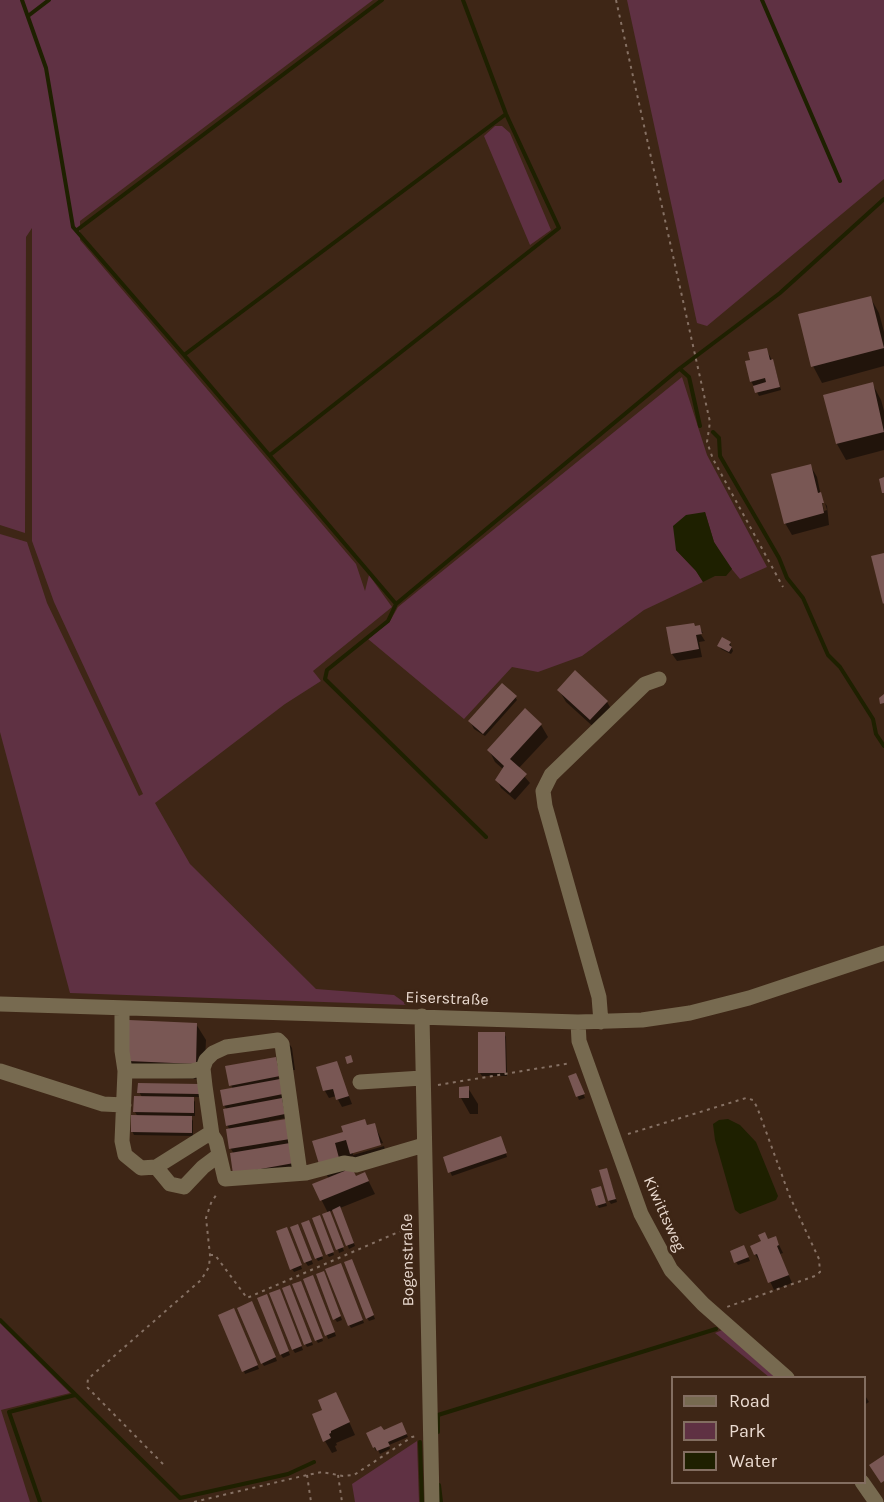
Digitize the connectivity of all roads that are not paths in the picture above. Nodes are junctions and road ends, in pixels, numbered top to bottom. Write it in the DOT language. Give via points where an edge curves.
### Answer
graph roads {
  1 [pos="659,679"];
  2 [pos="884,953"];
  3 [pos="0,1004"];
  4 [pos="122,1008"];
  5 [pos="422,1016"];
  6 [pos="578,1022"];
  7 [pos="601,1022"];
  8 [pos="203,1068"];
  9 [pos="0,1071"];
  10 [pos="125,1071"];
  11 [pos="360,1082"];
  12 [pos="423,1083"];
  13 [pos="124,1105"];
  14 [pos="212,1135"];
  15 [pos="424,1145"];
  16 [pos="219,1155"];
  17 [pos="156,1167"];
  18 [pos="300,1173"];
  19 [pos="786,1376"];
  20 [pos="863,1484"];
  21 [pos="432,1502"];
  22 [pos="876,1502"];
  1 -- 7 [label="street" via="645,684 610,717 551,775 543,791 599,997"];
  2 -- 7 [label="street, Eiserstraße" via="749,998 690,1013"];
  3 -- 4 [label="street, Eiserstraße"];
  4 -- 5 [label="street, Eiserstraße"];
  4 -- 10 [label="street"];
  5 -- 6 [label="street, Eiserstraße"];
  5 -- 12 [label="street, Bogenstraße"];
  6 -- 7 [label="street, Eiserstraße"];
  6 -- 19 [label="street, Kiwittsweg" via="579,1041 641,1214 671,1270"];
  8 -- 10 [label="street"];
  8 -- 14 [label="street"];
  8 -- 18 [label="street" via="213,1053 226,1047 278,1040 282,1044"];
  9 -- 13 [label="street" via="103,1104"];
  10 -- 13 [label="street"];
  11 -- 12 [label="street"];
  12 -- 15 [label="street, Bogenstraße"];
  13 -- 17 [label="street" via="124,1155 141,1168"];
  14 -- 16 [label="street"];
  14 -- 17 [label="street"];
  15 -- 18 [label="street" via="356,1165 344,1163"];
  15 -- 21 [label="street, Bogenstraße"];
  16 -- 17 [label="street" via="184,1187 170,1184"];
  16 -- 18 [label="street" via="225,1179"];
  20 -- 22 [label="street"];
}
